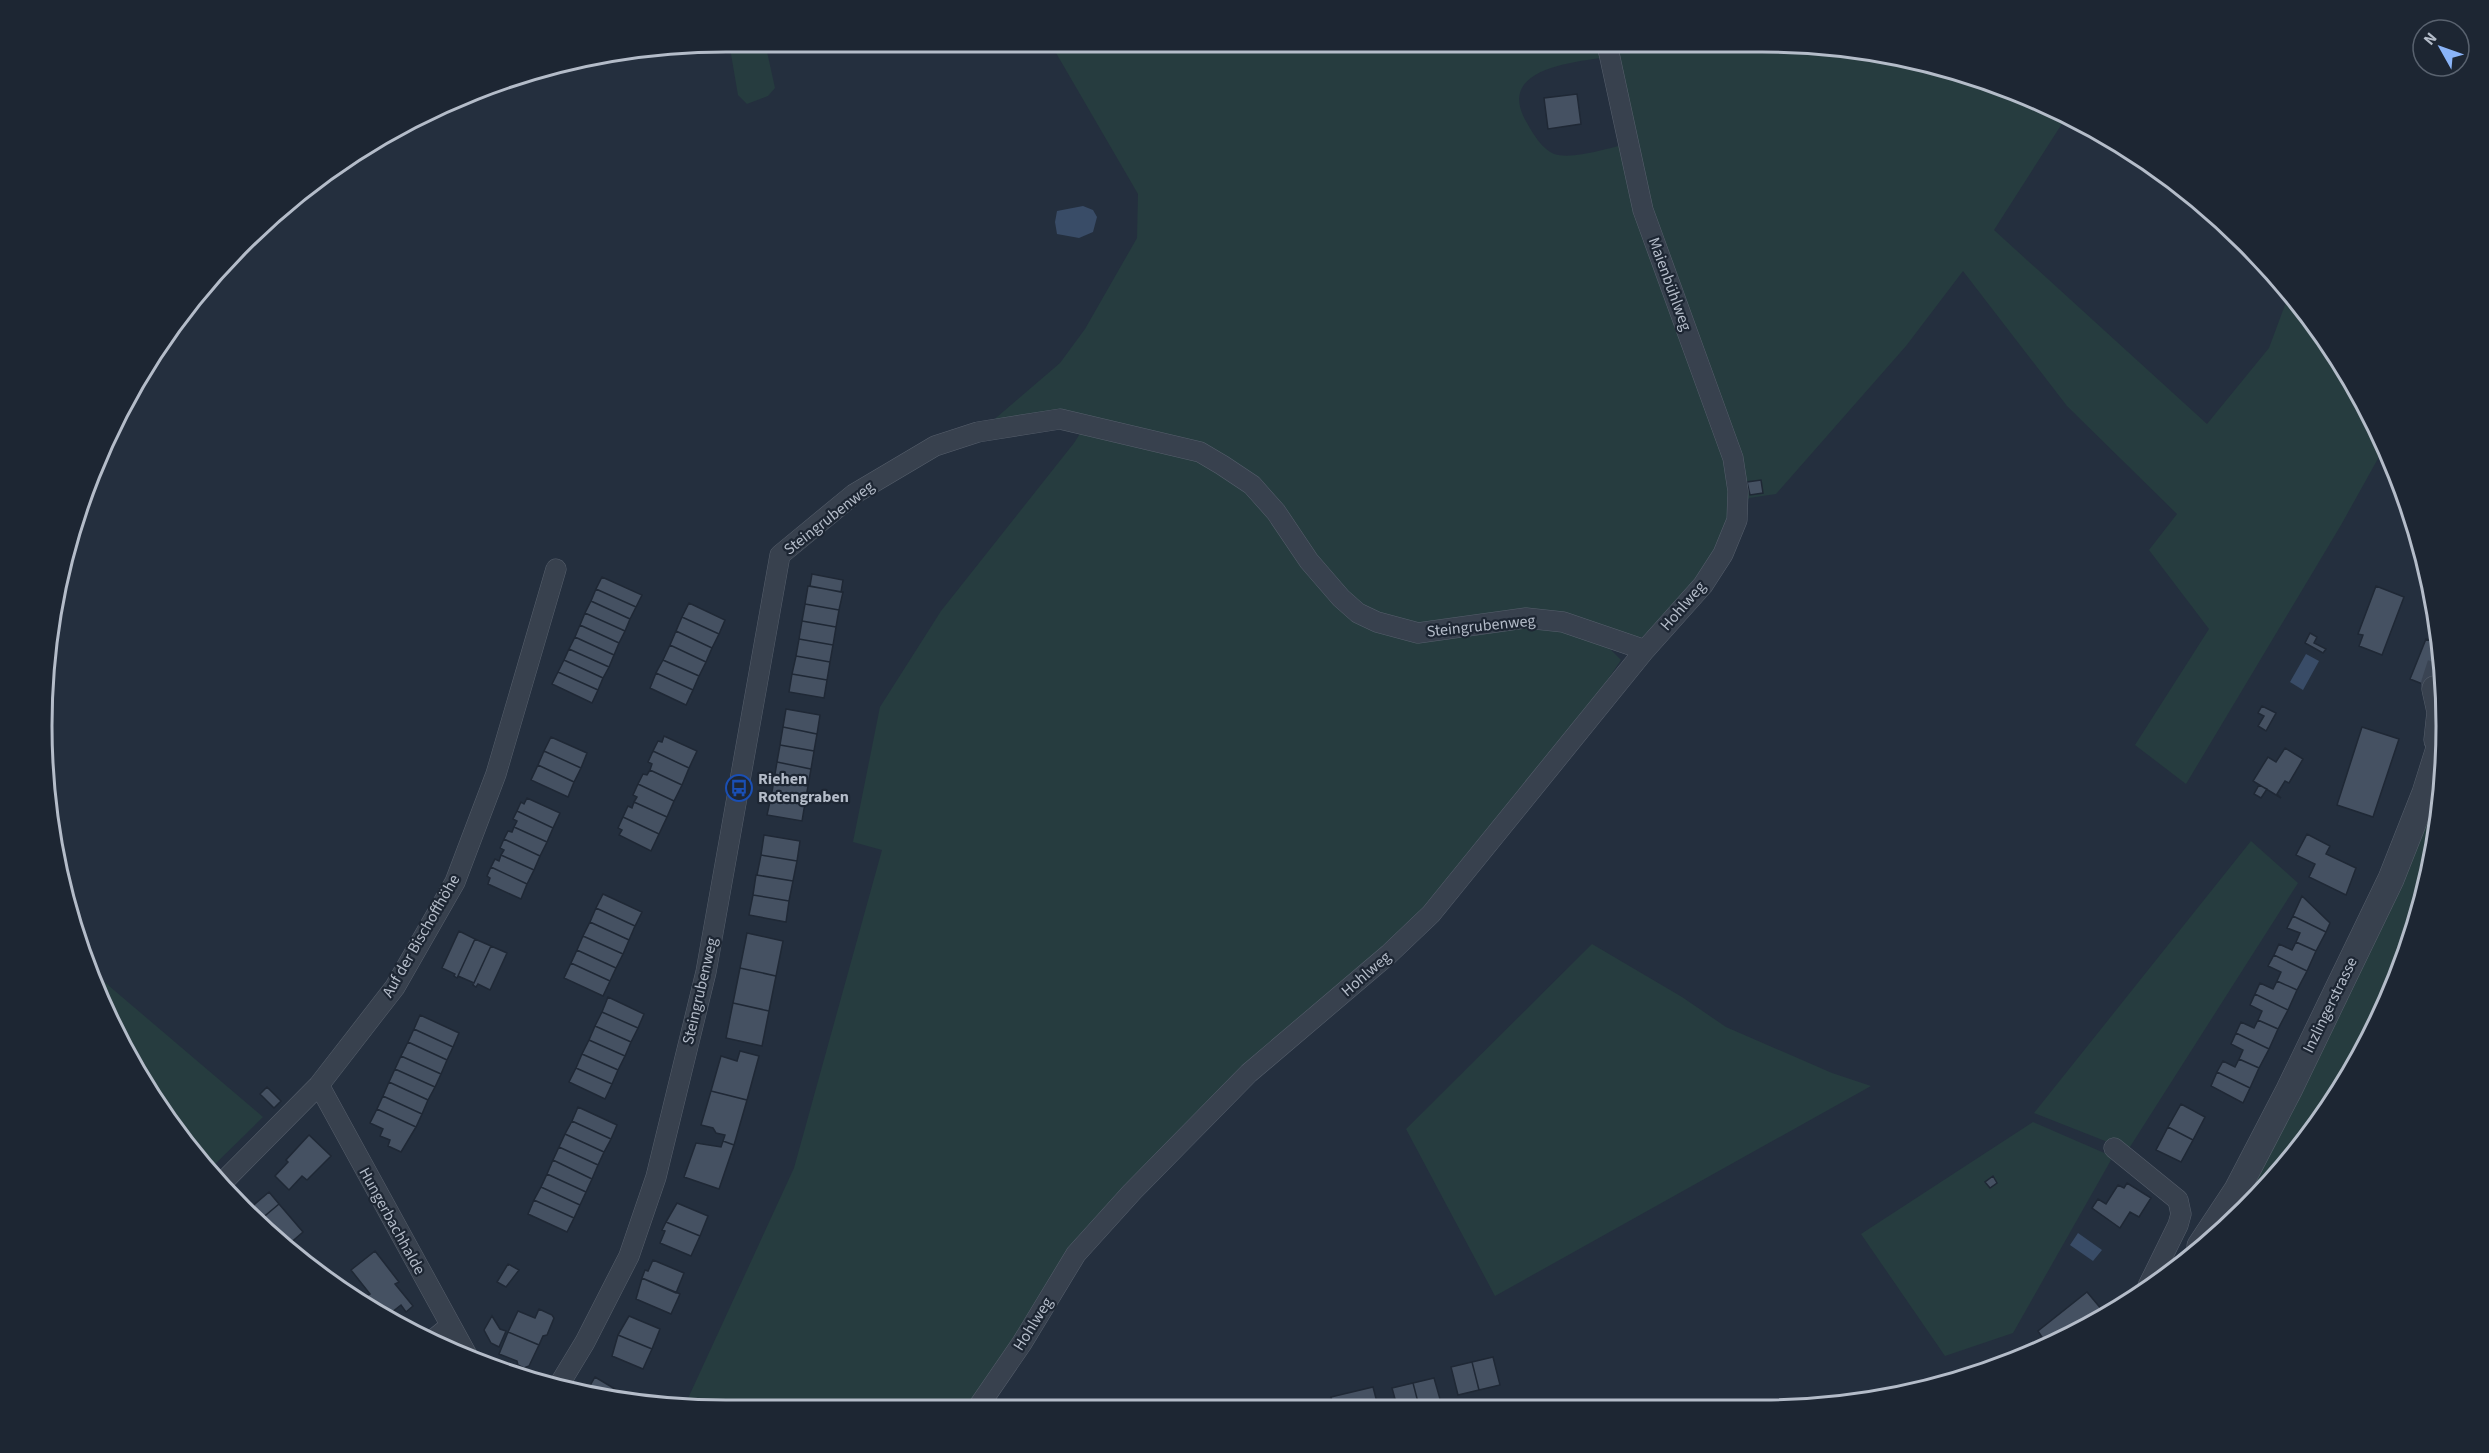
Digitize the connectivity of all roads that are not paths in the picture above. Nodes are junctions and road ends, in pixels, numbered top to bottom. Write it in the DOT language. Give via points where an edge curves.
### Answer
graph roads {
  1 [pos="1609,52"];
  2 [pos="1737,520"];
  3 [pos="556,569"];
  4 [pos="1645,650"];
  5 [pos="2435,761"];
  6 [pos="319,1085"];
  7 [pos="2114,1148"];
  8 [pos="227,1178"];
  9 [pos="2211,1229"];
  10 [pos="2153,1275"];
  11 [pos="450,1326"];
  12 [pos="438,1336"];
  13 [pos="462,1346"];
  14 [pos="562,1380"];
  15 [pos="983,1400"];
  1 -- 2 [label="street, Maienbühlweg" via="1643,210 1733,458"];
  2 -- 4 [label="street, Hohlweg" via="1723,554 1703,585"];
  3 -- 6 [label="street, Auf der Bischoffhöhe" via="496,774 455,882 395,987"];
  4 -- 14 [label="street, Steingrubenweg" via="1563,622 1526,618 1418,633 1377,622 1358,613 1341,598 1252,485 1222,465 1200,452 1060,419 978,432 935,446 854,494 780,555 706,972 656,1177 629,1256"];
  4 -- 15 [label="street, Hohlweg" via="1431,914 1249,1073 1076,1254"];
  5 -- 9 [label="street, Inzlingerstrasse" via="2391,879 2253,1160"];
  6 -- 8 [label="street, Auf der Bischoffhöhe"];
  6 -- 11 [label="street, Hungerbachhalde"];
  7 -- 10 [label="street" via="2178,1200 2178,1225"];
  11 -- 12 [label="street"];
  11 -- 13 [label="street, Hungerbachhalde"];
}
